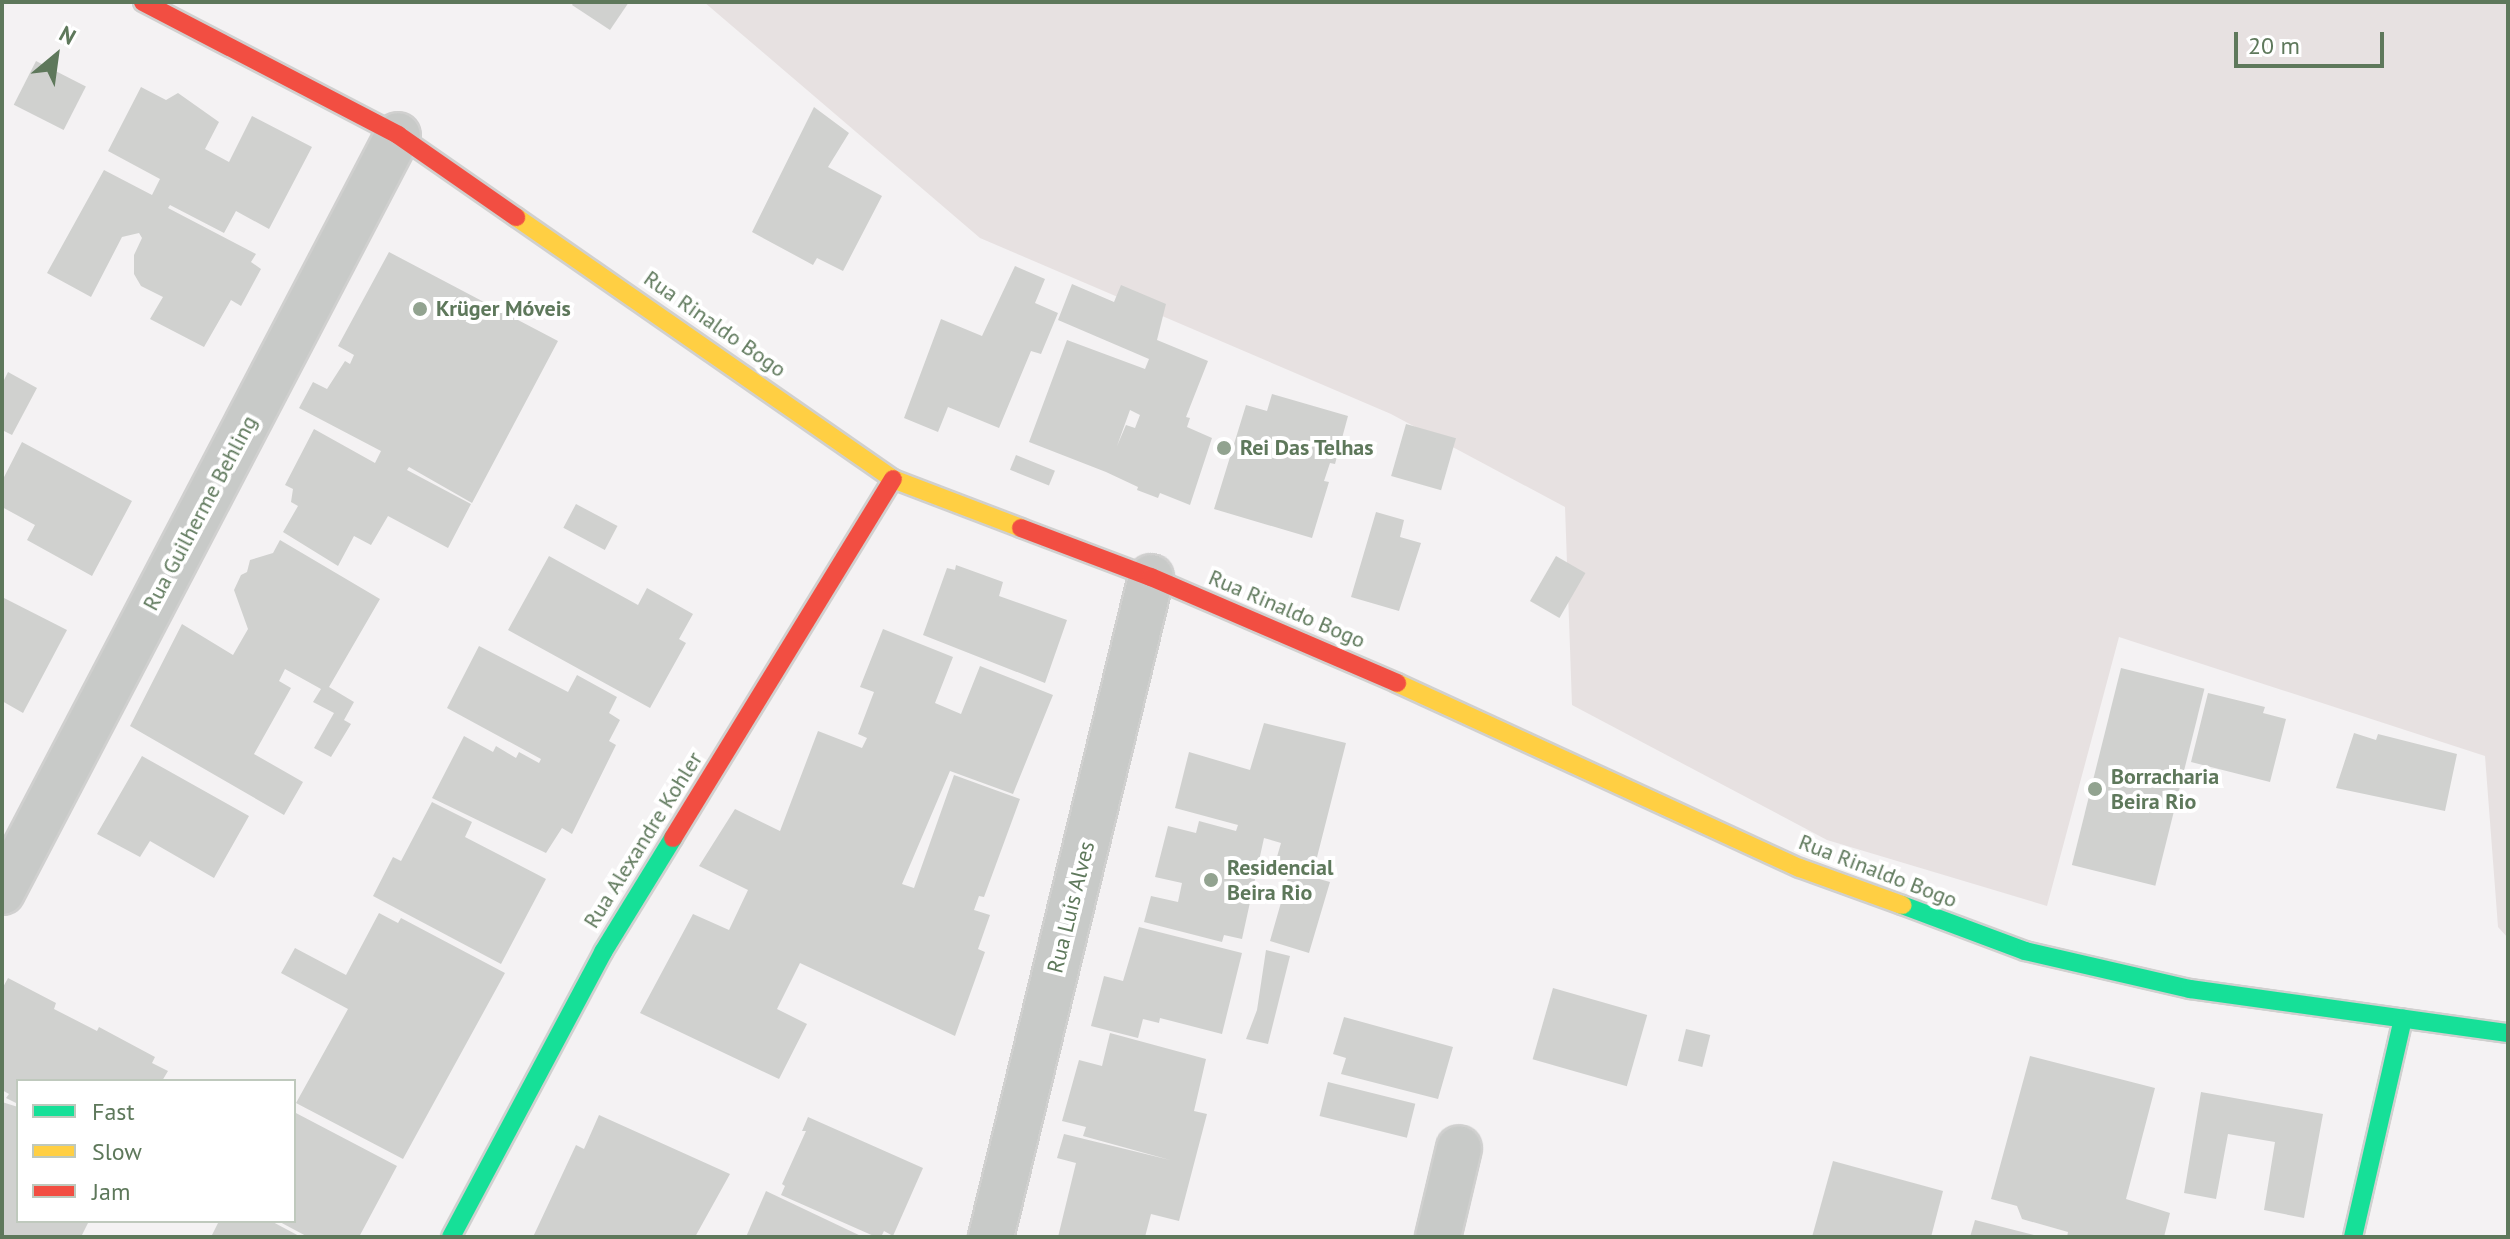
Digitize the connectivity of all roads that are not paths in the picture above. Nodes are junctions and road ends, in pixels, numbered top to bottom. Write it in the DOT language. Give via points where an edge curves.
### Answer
graph roads {
  1 [pos="143,2"];
  2 [pos="398,135"];
  3 [pos="893,479"];
  4 [pos="1151,577"];
  5 [pos="2,892"];
  6 [pos="2403,1019"];
  7 [pos="2508,1033"];
  8 [pos="1459,1148"];
  9 [pos="451,1237"];
  10 [pos="991,1237"];
  11 [pos="1438,1237"];
  12 [pos="2353,1237"];
  1 -- 2 [label="main road, Rua Rinaldo Bogo"];
  2 -- 3 [label="main road, Rua Rinaldo Bogo"];
  2 -- 5 [label="street, Rua Guilherme Behling"];
  3 -- 4 [label="main road, Rua Rinaldo Bogo"];
  3 -- 9 [label="main road, Rua Alexandre Kohler" via="603,952"];
  4 -- 6 [label="main road, Rua Rinaldo Bogo" via="1343,658 1800,868 1920,914 2025,951 2190,989"];
  4 -- 10 [label="street, Rua Luis Alves"];
  6 -- 7 [label="main road, Rua Rinaldo Bogo"];
  6 -- 12 [label="main road"];
  8 -- 11 [label="street"];
}
